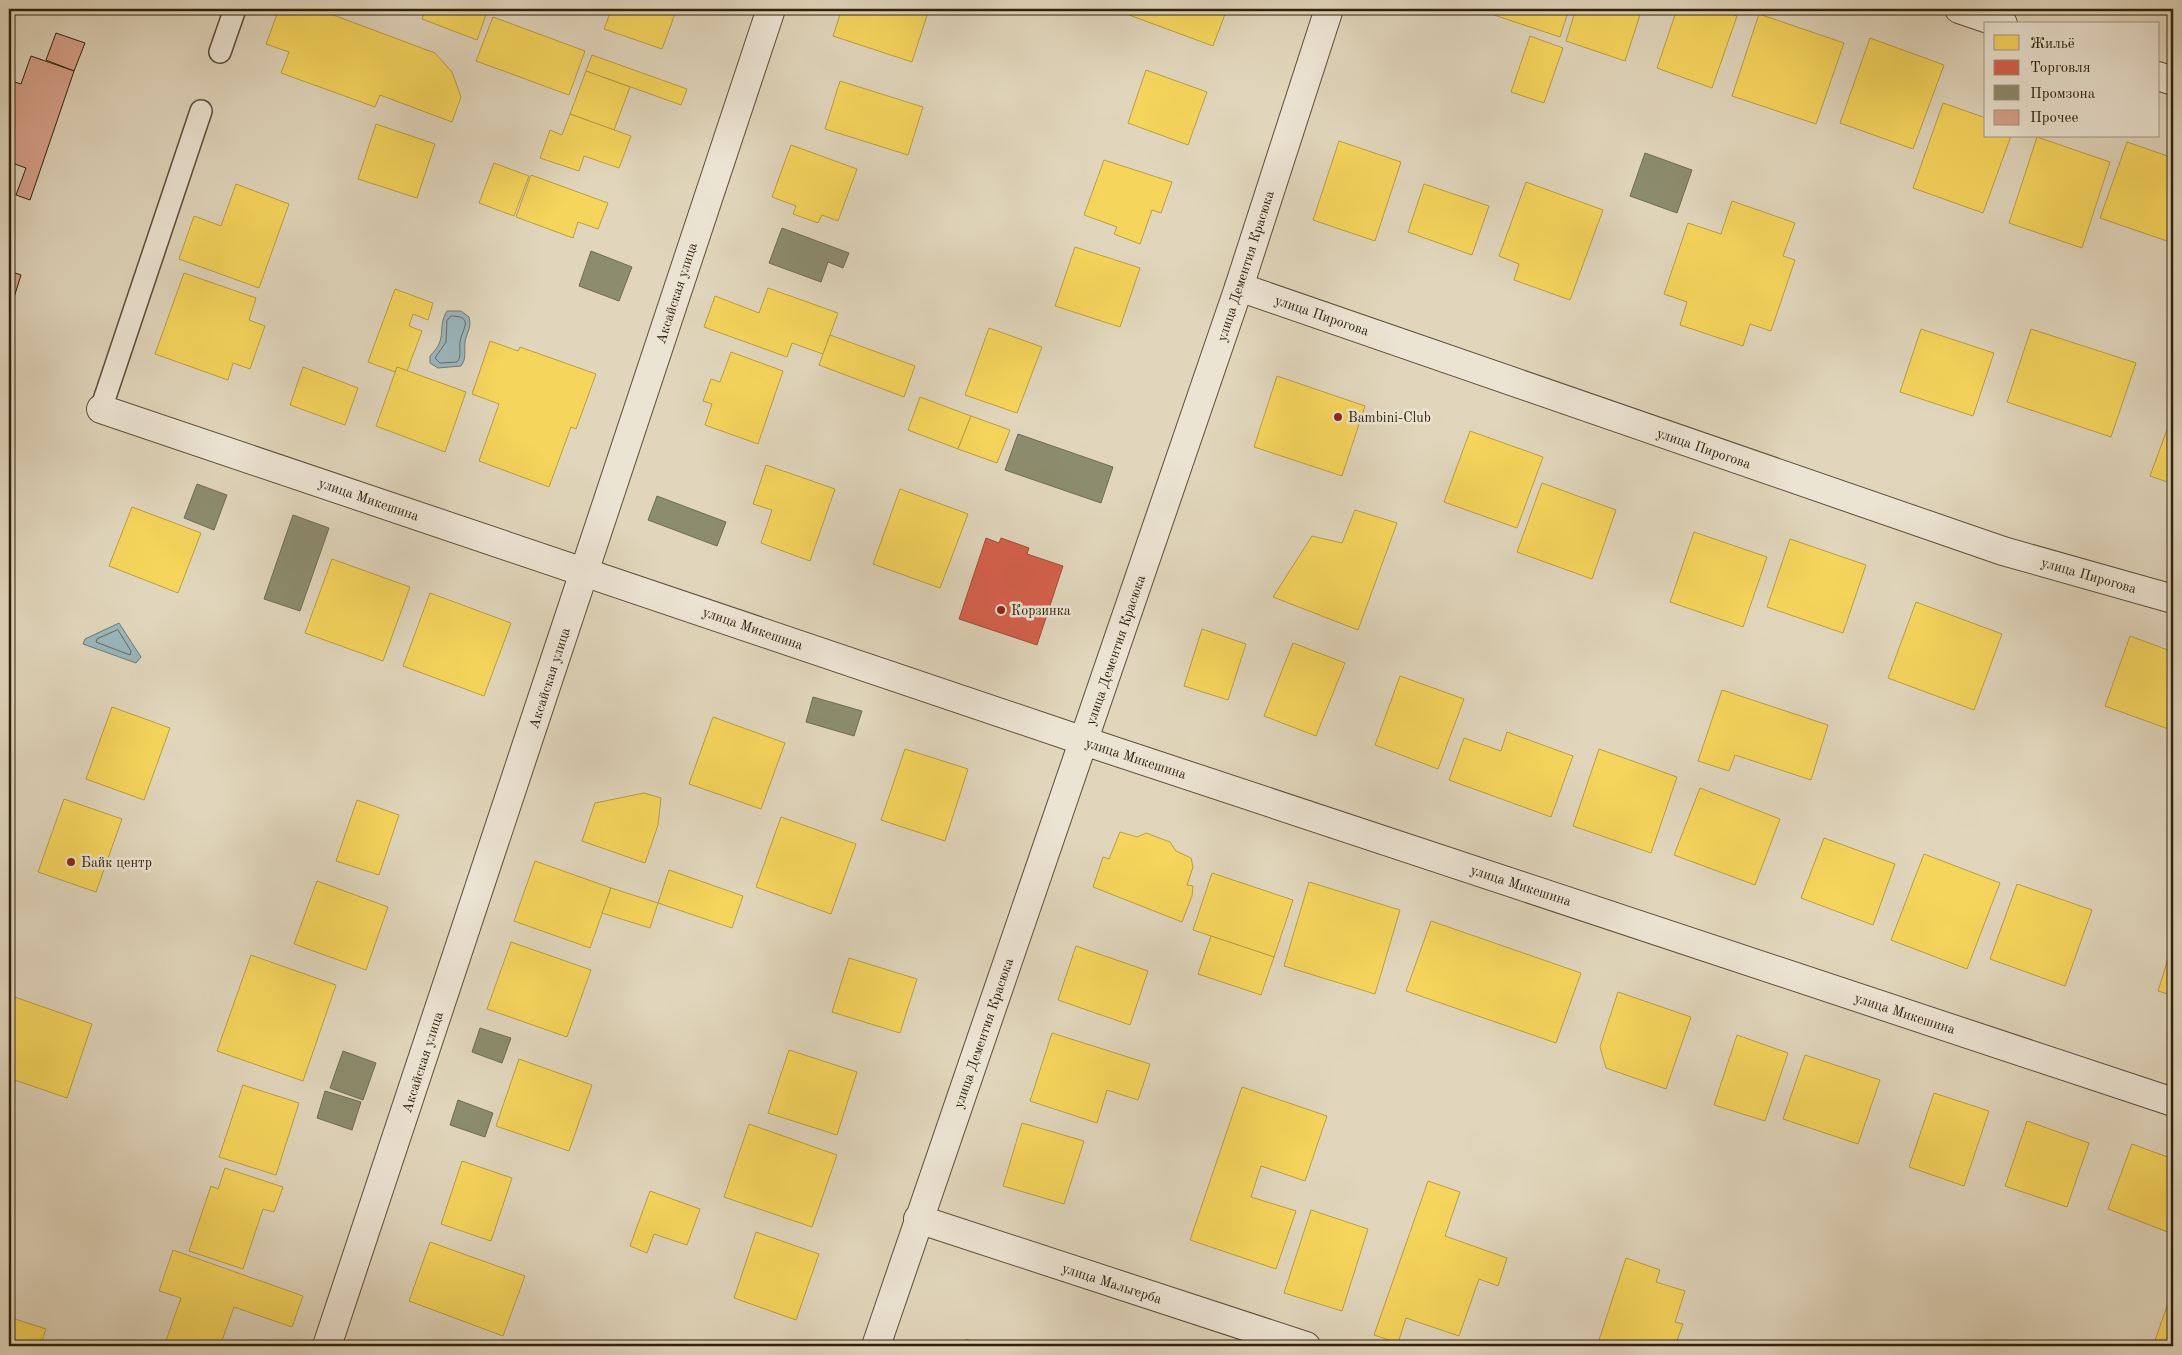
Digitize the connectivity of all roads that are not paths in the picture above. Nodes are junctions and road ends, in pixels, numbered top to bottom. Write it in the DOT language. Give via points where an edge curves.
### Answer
graph roads {
  1 [pos="235,9"];
  2 [pos="771,9"];
  3 [pos="1329,9"];
  4 [pos="1958,9"];
  5 [pos="1997,22"];
  6 [pos="220,52"];
  7 [pos="2160,77"];
  8 [pos="2173,81"];
  9 [pos="201,110"];
  10 [pos="1239,287"];
  11 [pos="101,409"];
  12 [pos="584,571"];
  13 [pos="2173,599"];
  14 [pos="1084,741"];
  15 [pos="2173,1102"];
  16 [pos="918,1219"];
  17 [pos="327,1346"];
  18 [pos="876,1346"];
  19 [pos="1306,1346"];
  1 -- 6 [label="lane"];
  2 -- 12 [label="street, Аксайская улица"];
  3 -- 10 [label="street, улица Дементия Красюка"];
  4 -- 5 [label="street"];
  7 -- 8 [label="street"];
  9 -- 11 [label="lane"];
  10 -- 13 [label="street, улица Пирогова" via="2003,551"];
  10 -- 14 [label="street, улица Дементия Красюка"];
  11 -- 12 [label="street, улица Микешина"];
  12 -- 14 [label="street, улица Микешина"];
  12 -- 17 [label="street, Аксайская улица"];
  14 -- 15 [label="street, улица Микешина"];
  14 -- 16 [label="street, улица Дементия Красюка"];
  16 -- 18 [label="street, улица Дементия Красюка"];
  16 -- 19 [label="street, улица Мальгерба"];
}
